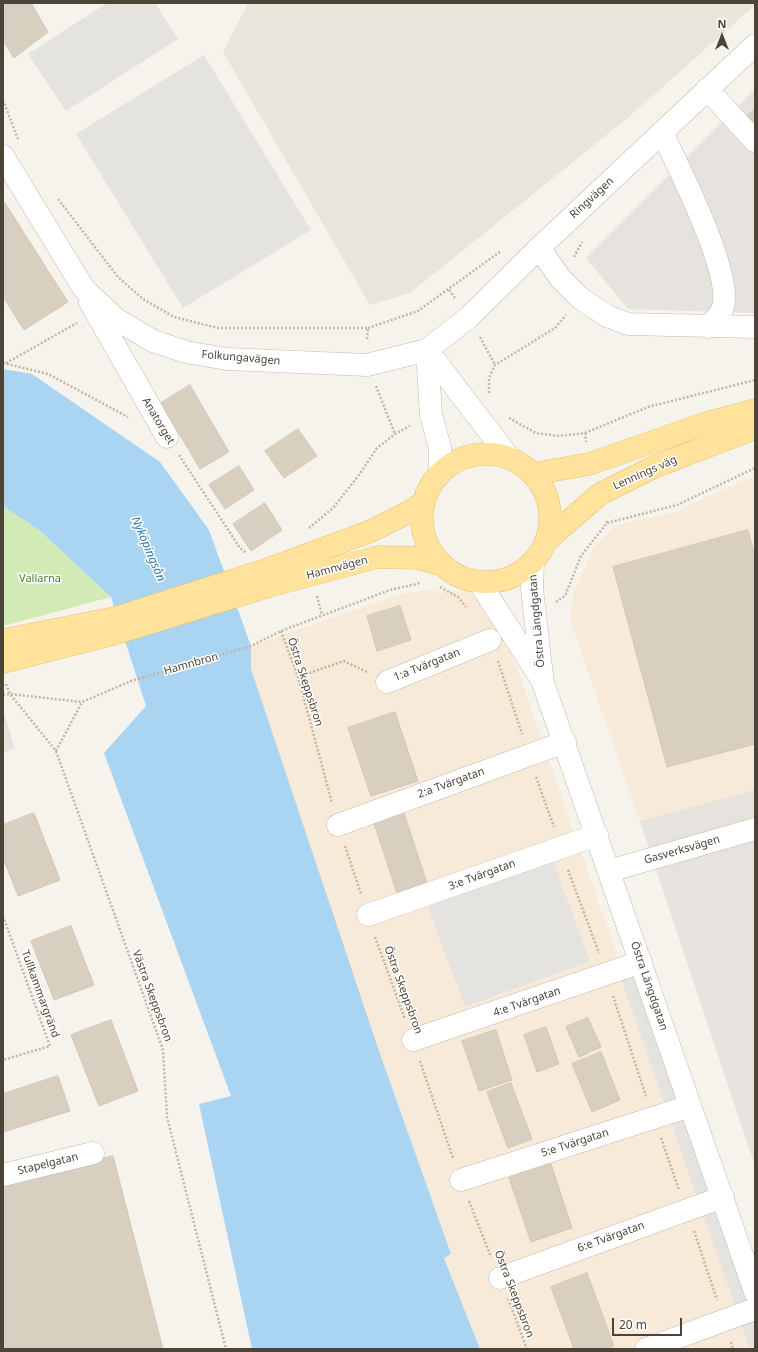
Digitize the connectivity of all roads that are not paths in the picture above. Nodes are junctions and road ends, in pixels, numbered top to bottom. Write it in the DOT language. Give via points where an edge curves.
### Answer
graph roads {
  1 [pos="755,45"];
  2 [pos="707,89"];
  3 [pos="662,132"];
  4 [pos="755,141"];
  5 [pos="3,156"];
  6 [pos="539,248"];
  7 [pos="84,290"];
  8 [pos="708,327"];
  9 [pos="755,327"];
  10 [pos="427,350"];
  11 [pos="755,410"];
  12 [pos="755,428"];
  13 [pos="166,437"];
  14 [pos="510,459"];
  15 [pos="440,474"];
  16 [pos="533,474"];
  17 [pos="424,502"];
  18 [pos="547,540"];
  19 [pos="533,563"];
  20 [pos="440,564"];
  21 [pos="479,582"];
  22 [pos="232,589"];
  23 [pos="117,625"];
  24 [pos="3,640"];
  25 [pos="490,640"];
  26 [pos="3,662"];
  27 [pos="542,680"];
  28 [pos="387,682"];
  29 [pos="565,742"];
  30 [pos="338,825"];
  31 [pos="755,829"];
  32 [pos="596,835"];
  33 [pos="609,871"];
  34 [pos="368,916"];
  35 [pos="641,962"];
  36 [pos="413,1040"];
  37 [pos="690,1106"];
  38 [pos="92,1153"];
  39 [pos="3,1175"];
  40 [pos="461,1180"];
  41 [pos="723,1197"];
  42 [pos="500,1278"];
  43 [pos="755,1292"];
  44 [pos="755,1309"];
  45 [pos="646,1349"];
  1 -- 2 [label="street, Ringvägen"];
  2 -- 3 [label="street, Ringvägen"];
  2 -- 4 [label="street"];
  3 -- 6 [label="street, Ringvägen"];
  3 -- 8 [label="street" via="706,225 720,270 724,291 722,310"];
  5 -- 7 [label="street, Folkungavägen"];
  6 -- 8 [label="street" via="561,279 580,298 607,316 628,324"];
  6 -- 10 [label="street, Ringvägen" via="469,317"];
  7 -- 10 [label="street, Folkungavägen" via="116,319 153,341 186,352 227,359 367,365"];
  7 -- 13 [label="street, Anatorget" via="94,313"];
  8 -- 9 [label="street"];
  10 -- 14 [label="street"];
  10 -- 15 [label="street" via="431,415 440,448"];
  11 -- 16 [label="main road" via="707,423 589,464"];
  12 -- 18 [label="main road, Lennings väg" via="654,468 600,494"];
  14 -- 15 [label="main road" via="492,454 472,456 455,462"];
  14 -- 16 [label="main road"];
  15 -- 17 [label="main road" via="430,487"];
  16 -- 18 [label="main road" via="544,488 550,505 551,523"];
  17 -- 20 [label="main road" via="424,535"];
  17 -- 22 [label="main road, Hamnvägen" via="370,532 263,571"];
  18 -- 19 [label="main road"];
  19 -- 21 [label="main road" via="508,579"];
  19 -- 27 [label="street, Östra Längdgatan" via="532,588"];
  20 -- 21 [label="main road" via="458,576"];
  20 -- 22 [label="main road, Hamnvägen" via="418,558 378,557"];
  21 -- 27 [label="street, Östra Längdgatan"];
  22 -- 23 [label="main road"];
  23 -- 24 [label="main road"];
  23 -- 26 [label="main road"];
  25 -- 28 [label="street, 1:a Tvärgatan"];
  27 -- 29 [label="street, Östra Längdgatan"];
  29 -- 30 [label="street, 2:a Tvärgatan"];
  29 -- 32 [label="street, Östra Längdgatan"];
  31 -- 33 [label="street, Gasverksvägen"];
  32 -- 33 [label="street, Östra Längdgatan"];
  32 -- 34 [label="street, 3:e Tvärgatan"];
  33 -- 35 [label="street, Östra Längdgatan"];
  35 -- 36 [label="street, 4:e Tvärgatan"];
  35 -- 37 [label="street, Östra Längdgatan"];
  37 -- 40 [label="street, 5:e Tvärgatan"];
  37 -- 41 [label="street, Östra Längdgatan"];
  38 -- 39 [label="street, Stapelgatan"];
  41 -- 42 [label="street, 6:e Tvärgatan"];
  41 -- 43 [label="street, Östra Längdgatan"];
  44 -- 45 [label="street"];
}
